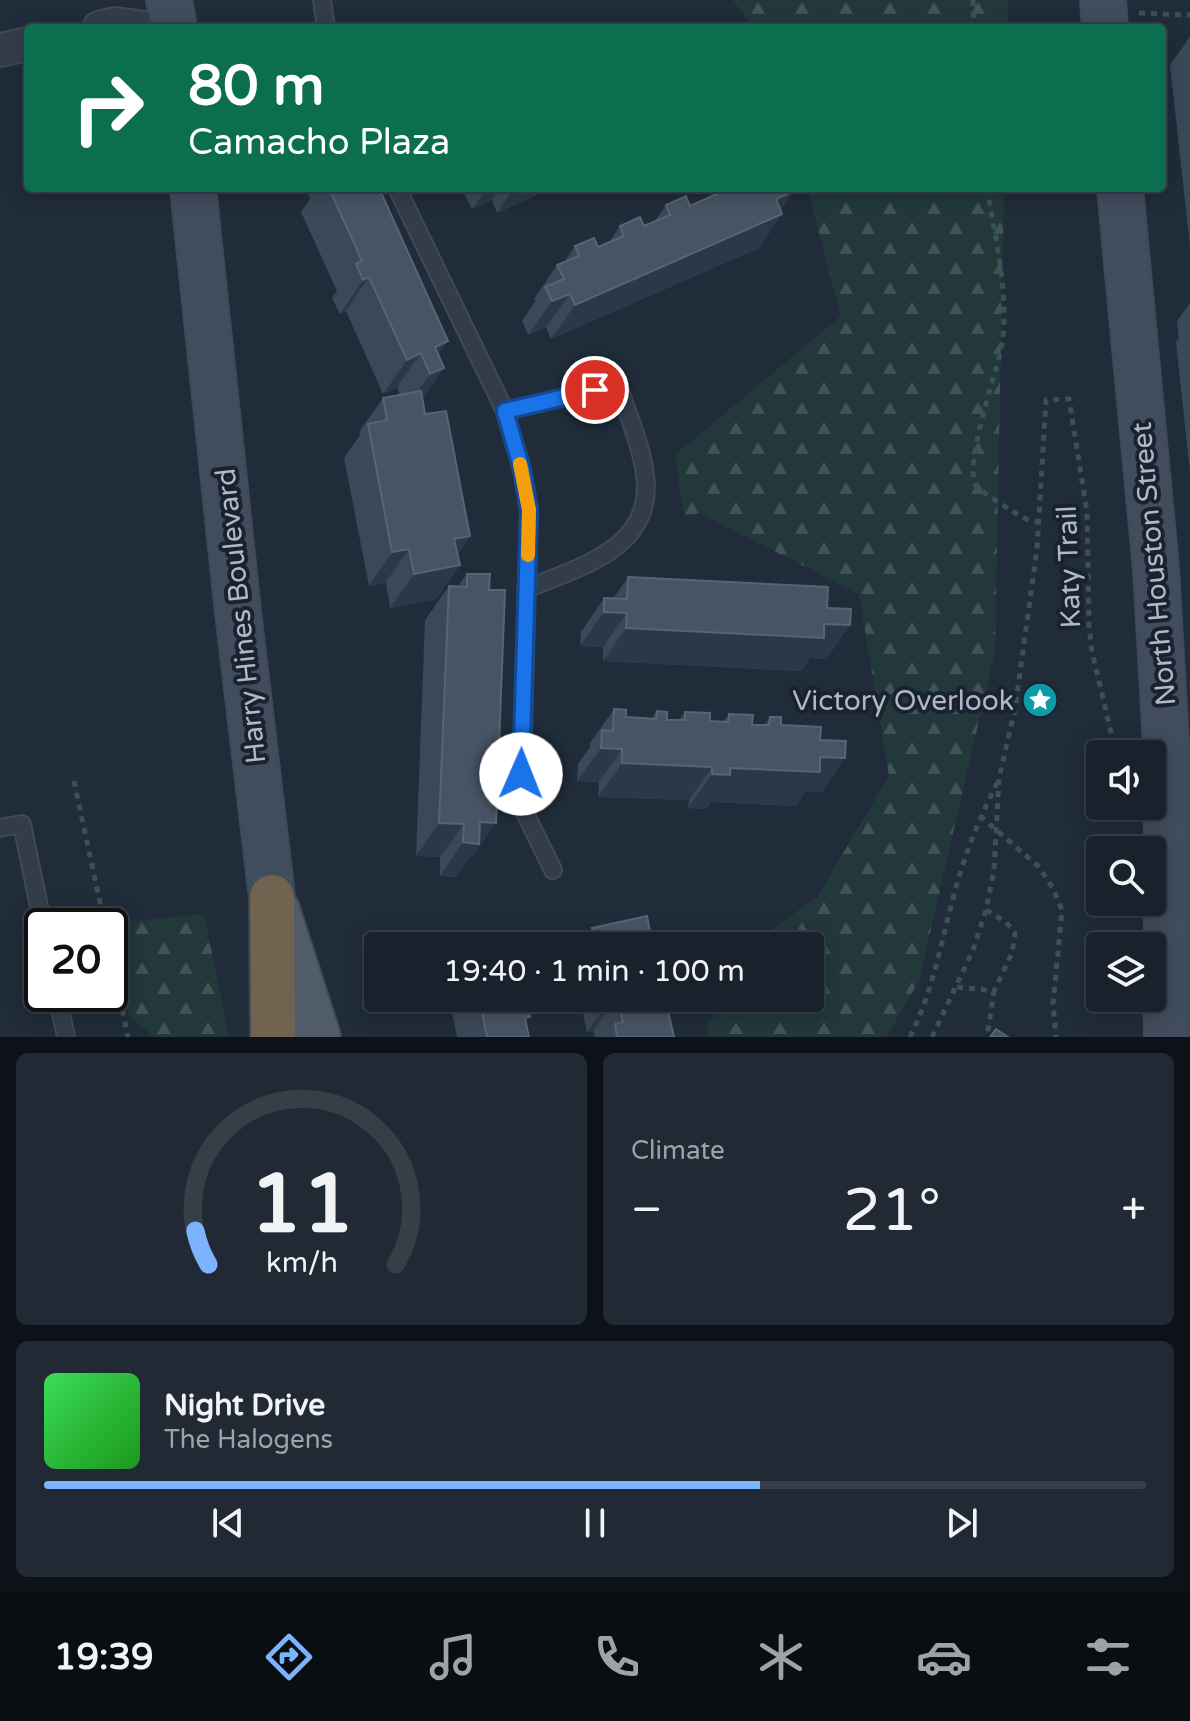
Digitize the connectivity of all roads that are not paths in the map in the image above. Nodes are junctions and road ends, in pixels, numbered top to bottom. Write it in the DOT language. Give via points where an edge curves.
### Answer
graph roads {
  1 [pos="169,0"];
  2 [pos="322,0"];
  3 [pos="1103,0"];
  4 [pos="173,24"];
  5 [pos="325,24"];
  6 [pos="1105,24"];
  7 [pos="24,45"];
  8 [pos="0,50"];
  9 [pos="193,192"];
  10 [pos="399,192"];
  11 [pos="1120,192"];
  12 [pos="505,411"];
  13 [pos="526,589"];
  14 [pos="0,828"];
  15 [pos="553,870"];
  16 [pos="272,897"];
  17 [pos="39,908"];
  18 [pos="61,1012"];
  19 [pos="66,1037"];
  20 [pos="273,1037"];
  21 [pos="318,1037"];
  22 [pos="1167,1037"];
  1 -- 4 [label="street"];
  2 -- 5 [label="lane"];
  3 -- 6 [label="street"];
  7 -- 8 [label="street"];
  9 -- 16 [label="street, Harry Hines Boulevard"];
  10 -- 12 [label="lane"];
  11 -- 22 [label="street, North Houston Street" via="1173,761"];
  12 -- 13 [label="lane" via="529,510"];
  12 -- 13 [label="lane" via="618,385 645,473 646,499 631,534 615,550"];
  13 -- 15 [label="lane" via="521,805"];
  14 -- 17 [label="lane" via="22,824"];
  16 -- 20 [label="highway"];
  16 -- 21 [label="main road, Harry Hines Boulevard"];
  18 -- 19 [label="lane"];
}
